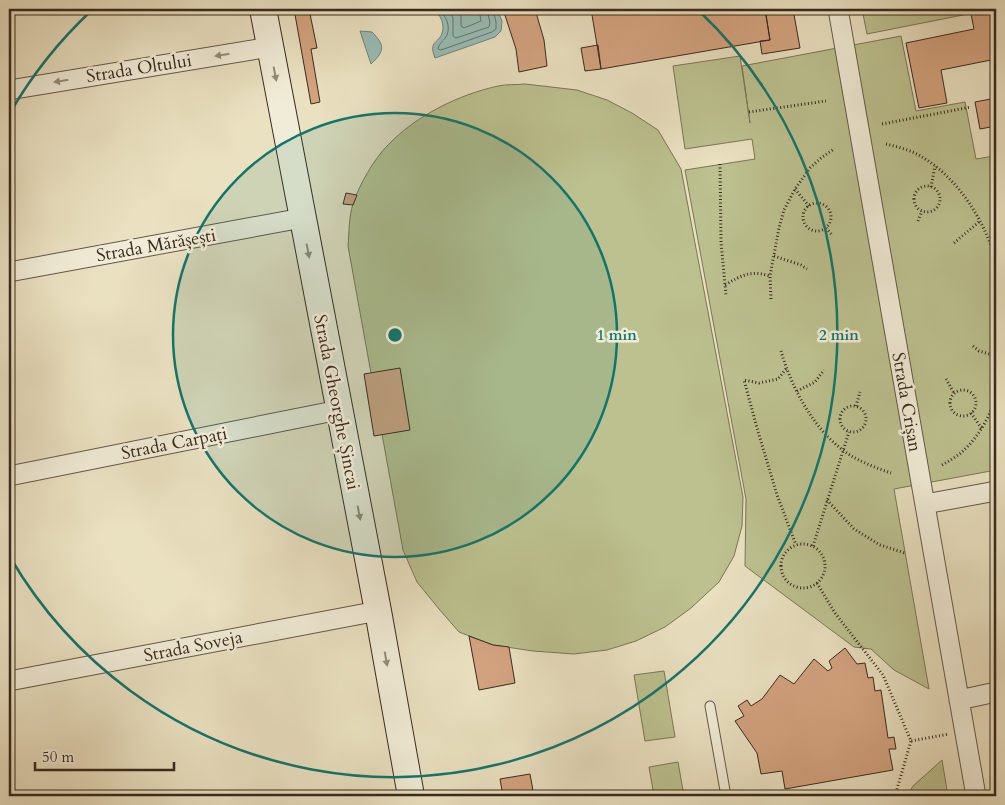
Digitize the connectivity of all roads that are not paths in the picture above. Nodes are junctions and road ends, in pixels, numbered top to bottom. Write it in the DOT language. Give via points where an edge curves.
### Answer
graph roads {
  1 [pos="262,9"];
  2 [pos="838,9"];
  3 [pos="270,47"];
  4 [pos="9,90"];
  5 [pos="302,218"];
  6 [pos="9,272"];
  7 [pos="339,410"];
  8 [pos="9,476"];
  9 [pos="996,491"];
  10 [pos="925,504"];
  11 [pos="378,611"];
  12 [pos="9,681"];
  13 [pos="996,692"];
  14 [pos="959,700"];
  15 [pos="710,706"];
  16 [pos="411,796"];
  17 [pos="726,796"];
  18 [pos="976,796"];
  1 -- 3 [label="street, Strada Gheorghe Șincai"];
  2 -- 10 [label="street, Strada Crișan"];
  3 -- 4 [label="street, Strada Oltului, one-way"];
  3 -- 5 [label="street, Strada Gheorghe Șincai, one-way"];
  5 -- 6 [label="street, Strada Mărășești"];
  5 -- 7 [label="street, Strada Gheorghe Șincai, one-way"];
  7 -- 8 [label="street, Strada Carpați"];
  7 -- 11 [label="street, Strada Gheorghe Șincai, one-way"];
  9 -- 10 [label="street"];
  10 -- 14 [label="street, Strada Crișan"];
  11 -- 12 [label="street, Strada Soveja"];
  11 -- 16 [label="street, Strada Gheorghe Șincai, one-way"];
  13 -- 14 [label="street"];
  14 -- 18 [label="street, Strada Crișan"];
  15 -- 17 [label="lane"];
}
